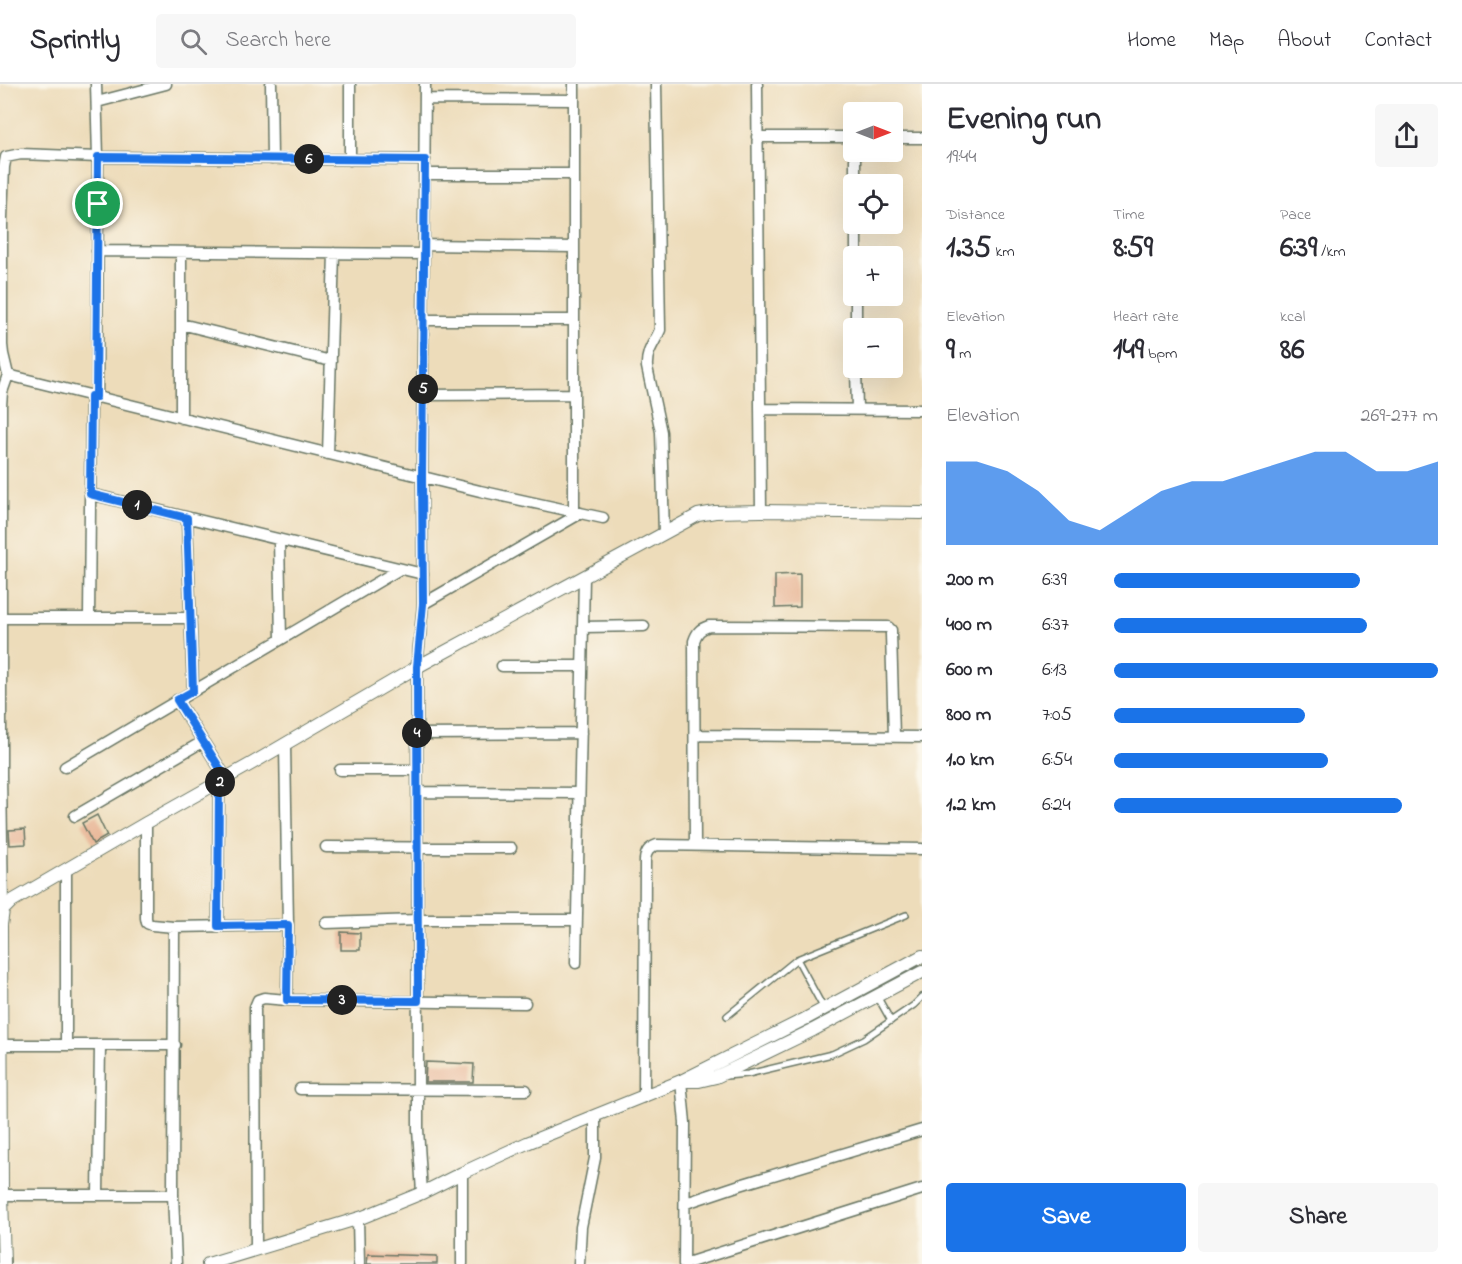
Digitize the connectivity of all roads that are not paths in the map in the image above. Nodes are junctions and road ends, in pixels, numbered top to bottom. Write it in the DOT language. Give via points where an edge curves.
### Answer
graph roads {
  1 [pos="96,84"];
  2 [pos="166,84"];
  3 [pos="271,84"];
  4 [pos="350,84"];
  5 [pos="425,84"];
  6 [pos="574,84"];
  7 [pos="656,84"];
  8 [pos="757,84"];
  9 [pos="425,99"];
  10 [pos="574,100"];
  11 [pos="98,102"];
  12 [pos="757,137"];
  13 [pos="843,137"];
  14 [pos="903,138"];
  15 [pos="922,138"];
  16 [pos="98,157"];
  17 [pos="272,159"];
  18 [pos="350,159"];
  19 [pos="425,160"];
  20 [pos="425,174"];
  21 [pos="574,174"];
  22 [pos="1,218"];
  23 [pos="574,247"];
  24 [pos="424,249"];
  25 [pos="97,251"];
  26 [pos="182,252"];
  27 [pos="334,253"];
  28 [pos="1,283"];
  29 [pos="423,320"];
  30 [pos="574,320"];
  31 [pos="181,324"];
  32 [pos="330,361"];
  33 [pos="8,375"];
  34 [pos="856,378"];
  35 [pos="574,394"];
  36 [pos="423,395"];
  37 [pos="94,397"];
  38 [pos="760,409"];
  39 [pos="856,410"];
  40 [pos="922,410"];
  41 [pos="181,418"];
  42 [pos="328,454"];
  43 [pos="422,477"];
  44 [pos="90,494"];
  45 [pos="761,511"];
  46 [pos="577,512"];
  47 [pos="922,513"];
  48 [pos="187,518"];
  49 [pos="603,518"];
  50 [pos="664,533"];
  51 [pos="279,540"];
  52 [pos="400,569"];
  53 [pos="423,574"];
  54 [pos="584,577"];
  55 [pos="423,604"];
  56 [pos="1,618"];
  57 [pos="89,618"];
  58 [pos="191,618"];
  59 [pos="644,626"];
  60 [pos="583,627"];
  61 [pos="281,639"];
  62 [pos="502,666"];
  63 [pos="582,666"];
  64 [pos="417,667"];
  65 [pos="193,691"];
  66 [pos="177,700"];
  67 [pos="581,733"];
  68 [pos="417,734"];
  69 [pos="695,735"];
  70 [pos="894,736"];
  71 [pos="922,737"];
  72 [pos="202,742"];
  73 [pos="285,745"];
  74 [pos="65,767"];
  75 [pos="340,770"];
  76 [pos="417,770"];
  77 [pos="223,781"];
  78 [pos="418,792"];
  79 [pos="579,793"];
  80 [pos="75,816"];
  81 [pos="146,823"];
  82 [pos="695,846"];
  83 [pos="326,847"];
  84 [pos="418,847"];
  85 [pos="511,848"];
  86 [pos="922,849"];
  87 [pos="66,871"];
  88 [pos="3,910"];
  89 [pos="906,915"];
  90 [pos="418,920"];
  91 [pos="576,920"];
  92 [pos="326,923"];
  93 [pos="288,925"];
  94 [pos="218,926"];
  95 [pos="174,927"];
  96 [pos="922,956"];
  97 [pos="797,959"];
  98 [pos="576,963"];
  99 [pos="922,972"];
  100 [pos="1,974"];
  101 [pos="877,996"];
  102 [pos="922,997"];
  103 [pos="287,1000"];
  104 [pos="418,1001"];
  105 [pos="525,1002"];
  106 [pos="824,1009"];
  107 [pos="728,1016"];
  108 [pos="829,1021"];
  109 [pos="891,1021"];
  110 [pos="1,1045"];
  111 [pos="66,1045"];
  112 [pos="100,1045"];
  113 [pos="175,1045"];
  114 [pos="716,1077"];
  115 [pos="1,1078"];
  116 [pos="681,1081"];
  117 [pos="300,1089"];
  118 [pos="418,1090"];
  119 [pos="526,1090"];
  120 [pos="644,1097"];
  121 [pos="595,1116"];
  122 [pos="922,1130"];
  123 [pos="462,1173"];
  124 [pos="922,1189"];
  125 [pos="422,1193"];
  126 [pos="2,1195"];
  127 [pos="98,1195"];
  128 [pos="173,1195"];
  129 [pos="686,1203"];
  130 [pos="358,1219"];
  131 [pos="256,1250"];
  132 [pos="4,1264"];
  133 [pos="176,1264"];
  134 [pos="208,1264"];
  135 [pos="359,1264"];
  136 [pos="462,1264"];
  137 [pos="579,1264"];
  138 [pos="684,1264"];
  1 -- 11 [label="street"];
  2 -- 11 [label="street"];
  3 -- 17 [label="street"];
  4 -- 18 [label="street"];
  5 -- 9 [label="street"];
  6 -- 10 [label="street"];
  7 -- 50 [label="street" via="660,330 648,352 646,367 661,432"];
  8 -- 12 [label="street"];
  9 -- 10 [label="street"];
  9 -- 19 [label="street"];
  10 -- 21 [label="street"];
  11 -- 16 [label="street"];
  12 -- 13 [label="street"];
  12 -- 38 [label="street"];
  14 -- 15 [label="street"];
  16 -- 17 [label="street"];
  16 -- 22 [label="street" via="6,157"];
  16 -- 25 [label="street"];
  17 -- 18 [label="street"];
  18 -- 19 [label="street"];
  19 -- 20 [label="street"];
  20 -- 21 [label="street"];
  20 -- 24 [label="street"];
  21 -- 23 [label="street"];
  22 -- 28 [label="street"];
  23 -- 24 [label="street"];
  23 -- 30 [label="street"];
  24 -- 27 [label="street"];
  24 -- 29 [label="street"];
  25 -- 26 [label="street"];
  25 -- 37 [label="street"];
  26 -- 27 [label="street"];
  26 -- 31 [label="street"];
  27 -- 32 [label="street"];
  28 -- 33 [label="street" via="3,354"];
  29 -- 30 [label="street"];
  29 -- 36 [label="street"];
  30 -- 35 [label="street"];
  31 -- 32 [label="street"];
  31 -- 41 [label="street"];
  32 -- 42 [label="street"];
  33 -- 37 [label="street"];
  33 -- 56 [label="street" via="1,406"];
  34 -- 39 [label="street"];
  35 -- 36 [label="street"];
  35 -- 46 [label="street"];
  36 -- 43 [label="street"];
  37 -- 41 [label="street"];
  37 -- 44 [label="street"];
  38 -- 39 [label="street"];
  38 -- 45 [label="street"];
  39 -- 40 [label="street"];
  41 -- 42 [label="street"];
  42 -- 43 [label="street"];
  43 -- 46 [label="street"];
  43 -- 53 [label="street"];
  44 -- 48 [label="street"];
  44 -- 57 [label="street"];
  45 -- 47 [label="street"];
  45 -- 50 [label="street" via="698,515"];
  46 -- 49 [label="street"];
  46 -- 55 [label="street"];
  48 -- 51 [label="street"];
  48 -- 58 [label="street"];
  50 -- 54 [label="street"];
  51 -- 52 [label="street"];
  51 -- 61 [label="street"];
  52 -- 53 [label="street"];
  52 -- 61 [label="street"];
  53 -- 55 [label="street"];
  54 -- 60 [label="street"];
  54 -- 64 [label="street"];
  55 -- 64 [label="street"];
  56 -- 57 [label="street"];
  56 -- 88 [label="street"];
  57 -- 58 [label="street"];
  58 -- 65 [label="street"];
  59 -- 60 [label="street"];
  60 -- 63 [label="street"];
  61 -- 65 [label="street"];
  62 -- 63 [label="street"];
  63 -- 67 [label="street"];
  64 -- 68 [label="street"];
  64 -- 73 [label="street"];
  65 -- 66 [label="street"];
  66 -- 72 [label="street"];
  66 -- 74 [label="street"];
  67 -- 68 [label="street"];
  67 -- 79 [label="street"];
  68 -- 76 [label="street"];
  69 -- 70 [label="street"];
  69 -- 70 [label="street" via="694,641 701,628 709,626 888,627"];
  69 -- 82 [label="street"];
  70 -- 71 [label="street"];
  72 -- 77 [label="street"];
  72 -- 80 [label="street"];
  73 -- 77 [label="street"];
  73 -- 93 [label="street"];
  75 -- 76 [label="street"];
  76 -- 78 [label="street"];
  77 -- 81 [label="street"];
  77 -- 94 [label="street"];
  78 -- 79 [label="street"];
  78 -- 84 [label="street"];
  79 -- 91 [label="street"];
  81 -- 87 [label="street"];
  81 -- 95 [label="street" via="147,922"];
  82 -- 86 [label="street"];
  82 -- 120 [label="street" via="657,845 646,853"];
  83 -- 84 [label="street"];
  84 -- 85 [label="street"];
  84 -- 90 [label="street"];
  87 -- 88 [label="street"];
  87 -- 111 [label="street"];
  88 -- 100 [label="street"];
  89 -- 97 [label="lane"];
  90 -- 91 [label="street"];
  90 -- 92 [label="street"];
  90 -- 104 [label="street"];
  91 -- 98 [label="street"];
  93 -- 94 [label="street"];
  93 -- 103 [label="street"];
  94 -- 95 [label="street"];
  95 -- 113 [label="street"];
  96 -- 106 [label="street"];
  97 -- 106 [label="lane"];
  97 -- 107 [label="lane"];
  99 -- 101 [label="street"];
  100 -- 110 [label="street"];
  101 -- 108 [label="street"];
  101 -- 109 [label="lane"];
  102 -- 109 [label="lane"];
  103 -- 104 [label="street"];
  103 -- 131 [label="street" via="264,998 255,1007"];
  104 -- 105 [label="street"];
  104 -- 118 [label="street"];
  106 -- 108 [label="lane"];
  106 -- 116 [label="street"];
  108 -- 114 [label="street"];
  109 -- 114 [label="lane" via="832,1054 748,1074"];
  110 -- 111 [label="street"];
  110 -- 115 [label="street"];
  111 -- 112 [label="street"];
  112 -- 113 [label="street"];
  112 -- 127 [label="street"];
  113 -- 128 [label="street"];
  114 -- 116 [label="street"];
  115 -- 126 [label="street"];
  116 -- 120 [label="street"];
  116 -- 129 [label="street"];
  117 -- 118 [label="street"];
  118 -- 119 [label="street"];
  118 -- 125 [label="street"];
  120 -- 121 [label="street"];
  121 -- 123 [label="street"];
  121 -- 137 [label="street" via="595,1158 581,1227"];
  122 -- 129 [label="street"];
  123 -- 125 [label="street"];
  123 -- 136 [label="street"];
  124 -- 138 [label="street"];
  125 -- 130 [label="street"];
  126 -- 127 [label="street"];
  126 -- 132 [label="street"];
  127 -- 128 [label="street"];
  128 -- 133 [label="street"];
  129 -- 138 [label="street"];
  130 -- 131 [label="street"];
  130 -- 135 [label="street"];
  131 -- 134 [label="street"];
}
